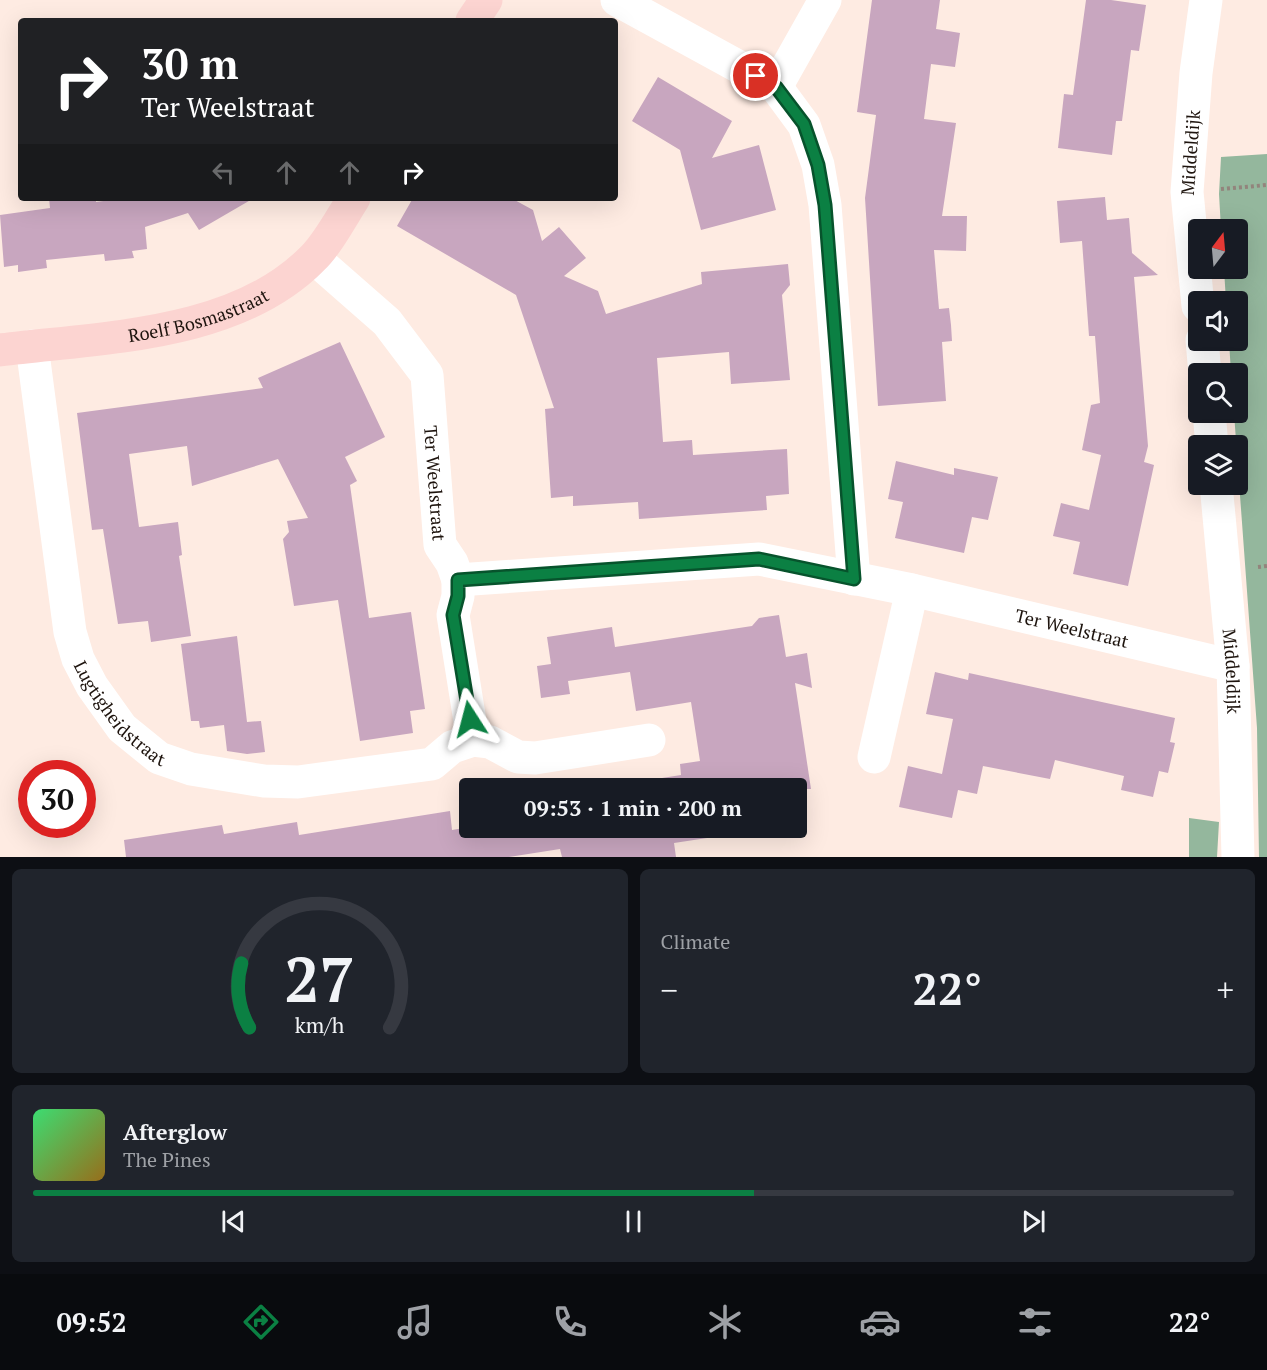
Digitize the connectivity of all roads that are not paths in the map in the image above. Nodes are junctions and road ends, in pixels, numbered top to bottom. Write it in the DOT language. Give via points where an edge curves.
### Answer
graph roads {
  1 [pos="486,0"];
  2 [pos="616,0"];
  3 [pos="825,0"];
  4 [pos="1206,0"];
  5 [pos="474,18"];
  6 [pos="776,87"];
  7 [pos="352,201"];
  8 [pos="314,258"];
  9 [pos="1197,291"];
  10 [pos="32,346"];
  11 [pos="0,350"];
  12 [pos="1217,495"];
  13 [pos="854,579"];
  14 [pos="458,580"];
  15 [pos="912,590"];
  16 [pos="1233,666"];
  17 [pos="473,740"];
  18 [pos="649,740"];
  19 [pos="874,757"];
  20 [pos="1238,857"];
  1 -- 5 [label="street"];
  2 -- 6 [label="street"];
  3 -- 6 [label="street"];
  4 -- 9 [label="street, Middeldijk" via="1187,192"];
  6 -- 13 [label="street" via="804,124 818,165 825,205"];
  7 -- 8 [label="street, Roelf Bosmastraat"];
  8 -- 10 [label="street, Roelf Bosmastraat" via="256,299 217,316 162,330"];
  8 -- 14 [label="street, Ter Weelstraat" via="387,322 427,375 440,545"];
  10 -- 11 [label="street, Roelf Bosmastraat"];
  10 -- 17 [label="street, Lugtigheidstraat" via="70,632 92,686 122,729 159,758 191,769 298,782 432,764 452,747"];
  12 -- 16 [label="street, Middeldijk"];
  13 -- 14 [label="street, Ter Weelstraat" via="759,559"];
  13 -- 15 [label="street, Ter Weelstraat"];
  14 -- 17 [label="street" via="453,615"];
  15 -- 16 [label="street, Ter Weelstraat"];
  15 -- 19 [label="street"];
  16 -- 20 [label="street, Middeldijk"];
  17 -- 18 [label="street" via="490,742 518,757 535,758"];
}
